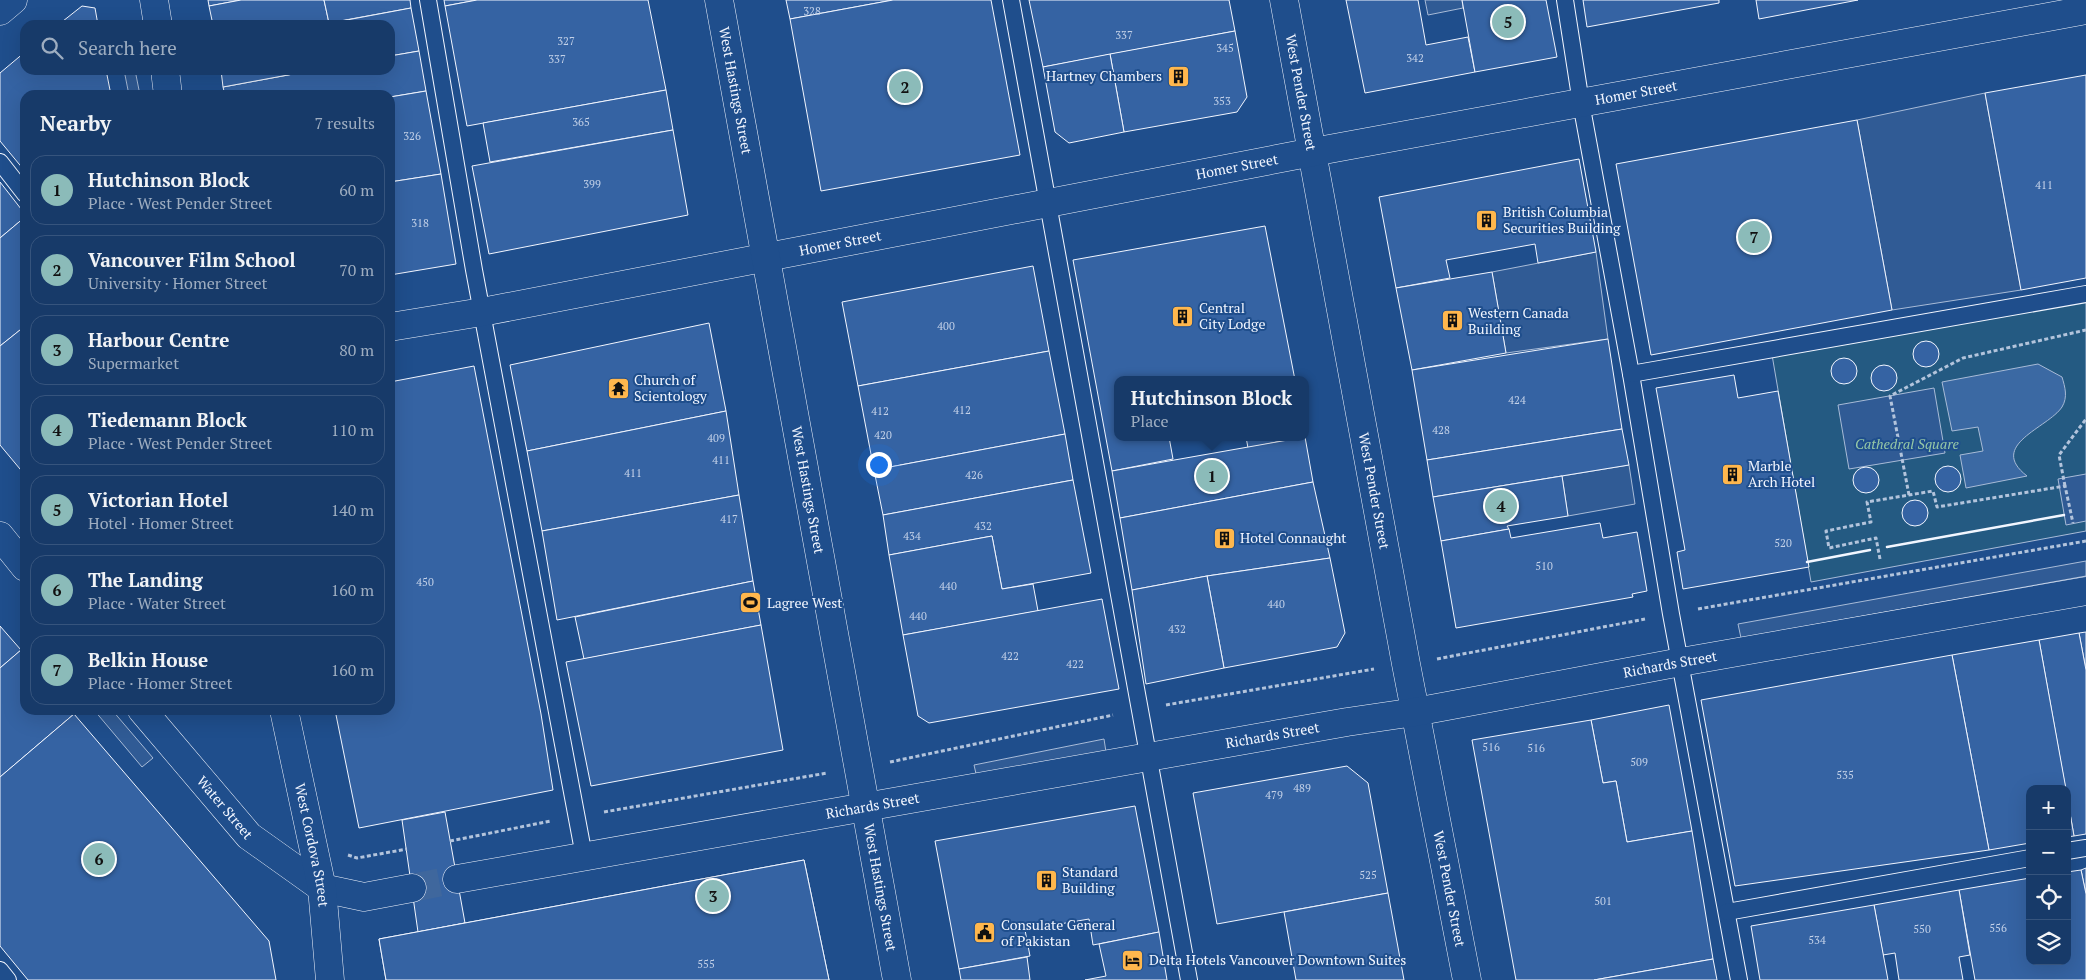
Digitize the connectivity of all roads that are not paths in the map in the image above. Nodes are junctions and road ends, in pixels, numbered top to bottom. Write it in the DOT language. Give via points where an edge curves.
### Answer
graph roads {
  1 [pos="13,0"];
  2 [pos="154,0"];
  3 [pos="428,0"];
  4 [pos="719,0"];
  5 [pos="1011,0"];
  6 [pos="1284,0"];
  7 [pos="1565,0"];
  8 [pos="2086,10"];
  9 [pos="0,11"];
  10 [pos="157,20"];
  11 [pos="166,75"];
  12 [pos="167,90"];
  13 [pos="1581,103"];
  14 [pos="1313,152"];
  15 [pos="0,162"];
  16 [pos="20,188"];
  17 [pos="1048,202"];
  18 [pos="766,257"];
  19 [pos="2086,294"];
  20 [pos="482,312"];
  21 [pos="395,326"];
  22 [pos="1631,374"];
  23 [pos="0,536"];
  24 [pos="20,561"];
  25 [pos="2086,591"];
  26 [pos="1681,662"];
  27 [pos="1415,712"];
  28 [pos="146,715"];
  29 [pos="285,715"];
  30 [pos="1148,757"];
  31 [pos="866,808"];
  32 [pos="2086,848"];
  33 [pos="2071,850"];
  34 [pos="584,856"];
  35 [pos="2026,859"];
  36 [pos="457,880"];
  37 [pos="322,888"];
  38 [pos="412,888"];
  39 [pos="1727,912"];
  40 [pos="0,970"];
  41 [pos="8,980"];
  42 [pos="330,980"];
  43 [pos="897,980"];
  44 [pos="1188,980"];
  45 [pos="1467,980"];
  46 [pos="1739,980"];
  1 -- 9 [label="street"];
  2 -- 10 [label="street"];
  3 -- 20 [label="lane"];
  4 -- 18 [label="street, West Hastings Street"];
  5 -- 17 [label="lane"];
  6 -- 14 [label="street, West Pender Street"];
  7 -- 13 [label="lane"];
  8 -- 13 [label="street, Homer Street"];
  11 -- 12 [label="street"];
  13 -- 14 [label="street, Homer Street"];
  13 -- 22 [label="lane"];
  14 -- 17 [label="street, Homer Street"];
  14 -- 27 [label="street, West Pender Street"];
  15 -- 16 [label="lane"];
  17 -- 18 [label="street, Homer Street"];
  17 -- 30 [label="lane"];
  18 -- 20 [label="street, Homer Street"];
  18 -- 31 [label="street, West Hastings Street"];
  19 -- 22 [label="lane"];
  20 -- 21 [label="street, Homer Street"];
  20 -- 34 [label="lane"];
  22 -- 26 [label="lane"];
  23 -- 24 [label="street"];
  25 -- 26 [label="street, Richards Street"];
  26 -- 27 [label="street, Richards Street"];
  26 -- 39 [label="lane"];
  27 -- 30 [label="street, Richards Street"];
  27 -- 45 [label="street, West Pender Street"];
  28 -- 37 [label="street, Water Street" via="249,836"];
  29 -- 37 [label="street, West Cordova Street"];
  30 -- 31 [label="street, Richards Street"];
  30 -- 44 [label="lane"];
  31 -- 34 [label="street, Richards Street"];
  31 -- 43 [label="street, West Hastings Street"];
  32 -- 33 [label="lane"];
  34 -- 36 [label="street, Richards Street"];
  35 -- 39 [label="lane"];
  37 -- 38 [label="street" via="364,897"];
  37 -- 42 [label="street, West Cordova Street"];
  39 -- 46 [label="lane"];
  40 -- 41 [label="lane"];
}
